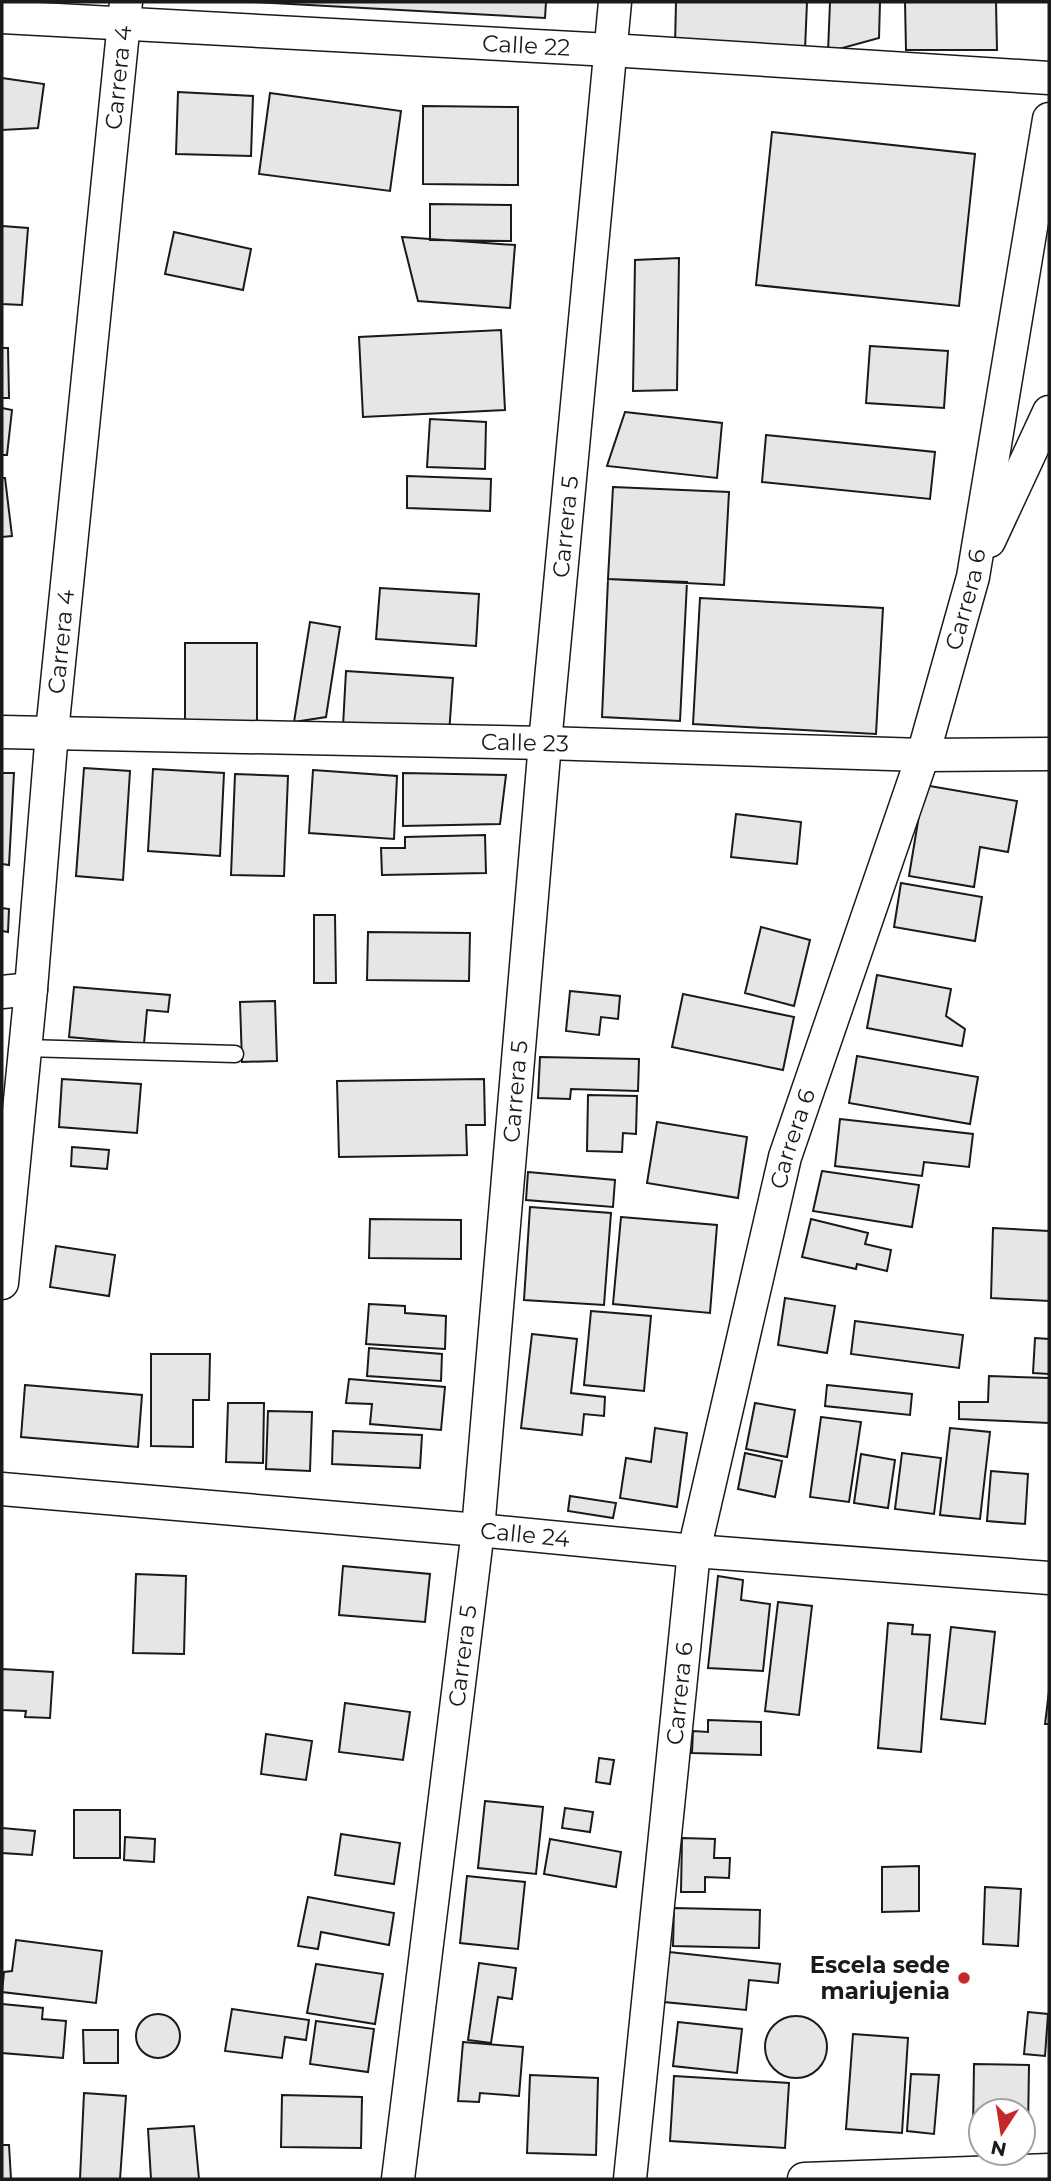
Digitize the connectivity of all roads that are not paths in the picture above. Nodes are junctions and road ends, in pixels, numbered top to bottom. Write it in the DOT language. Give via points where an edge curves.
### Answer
graph roads {
  1 [pos="615,2"];
  2 [pos="126,13"];
  3 [pos="2,17"];
  4 [pos="610,51"];
  5 [pos="1049,78"];
  6 [pos="1049,120"];
  7 [pos="1049,412"];
  8 [pos="973,577"];
  9 [pos="2,732"];
  10 [pos="52,732"];
  11 [pos="545,743"];
  12 [pos="1049,754"];
  13 [pos="923,755"];
  14 [pos="17,991"];
  15 [pos="25,1048"];
  16 [pos="235,1054"];
  17 [pos="2,1283"];
  18 [pos="2,1489"];
  19 [pos="478,1530"];
  20 [pos="694,1551"];
  21 [pos="1049,1578"];
  22 [pos="1049,2170"];
  23 [pos="398,2179"];
  24 [pos="631,2179"];
  25 [pos="804,2179"];
  1 -- 4 [label="street, Carrera 5"];
  2 -- 3 [label="street, Calle 22"];
  2 -- 4 [label="street, Calle 22"];
  2 -- 10 [label="street, Carrera 4"];
  4 -- 5 [label="street, Calle 22"];
  4 -- 11 [label="street, Carrera 5"];
  6 -- 8 [label="street, Carrera 6"];
  7 -- 8 [label="street"];
  8 -- 13 [label="street, Carrera 6"];
  9 -- 10 [label="street, Calle 23"];
  10 -- 11 [label="street, Calle 23"];
  10 -- 14 [label="street, Carrera 4"];
  11 -- 13 [label="street, Calle 23"];
  11 -- 19 [label="street, Carrera 5"];
  12 -- 13 [label="street, Calle 23"];
  13 -- 20 [label="street, Carrera 6" via="785,1157"];
  14 -- 15 [label="street, Carrera 4"];
  15 -- 16 [label="lane"];
  15 -- 17 [label="street, Carrera 4"];
  18 -- 19 [label="street, Calle 24"];
  19 -- 20 [label="street, Calle 24"];
  19 -- 23 [label="street, Carrera 5"];
  20 -- 21 [label="street, Calle 24"];
  20 -- 24 [label="street, Carrera 6"];
  22 -- 25 [label="street"];
}
